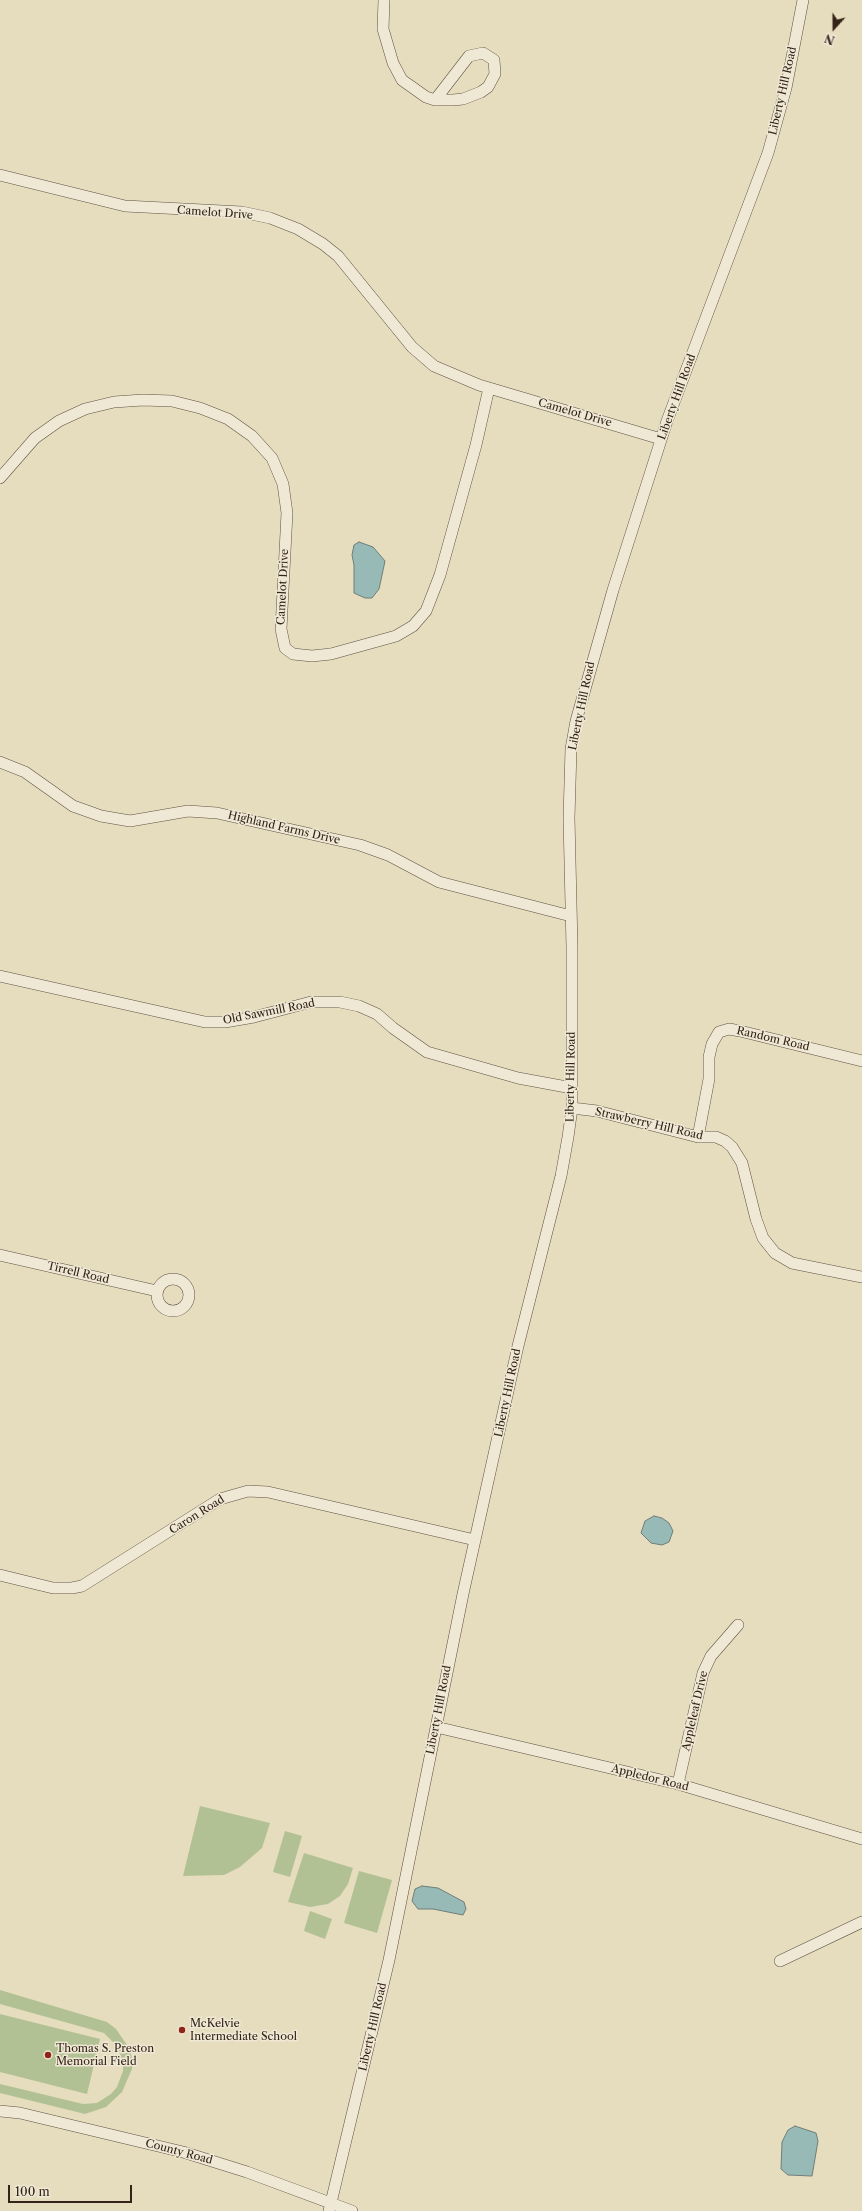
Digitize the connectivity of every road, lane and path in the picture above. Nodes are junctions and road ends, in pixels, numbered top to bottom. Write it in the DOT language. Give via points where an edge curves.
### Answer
graph roads {
  1 [pos="384,0"];
  2 [pos="803,0"];
  3 [pos="435,100"];
  4 [pos="0,175"];
  5 [pos="489,388"];
  6 [pos="661,439"];
  7 [pos="0,478"];
  8 [pos="0,762"];
  9 [pos="571,916"];
  10 [pos="0,976"];
  11 [pos="862,1061"];
  12 [pos="572,1088"];
  13 [pos="572,1108"];
  14 [pos="698,1137"];
  15 [pos="0,1255"];
  16 [pos="862,1277"];
  17 [pos="157,1291"];
  18 [pos="475,1540"];
  19 [pos="0,1575"];
  20 [pos="738,1625"];
  21 [pos="436,1727"];
  22 [pos="678,1784"];
  23 [pos="862,1838"];
  24 [pos="862,1922"];
  25 [pos="780,1961"];
  26 [pos="0,2111"];
  27 [pos="330,2207"];
  28 [pos="352,2211"];
  1 -- 3 [label="street" via="383,29 387,48 397,72 410,88 426,98"];
  2 -- 6 [label="street, Liberty Hill Road" via="786,88 768,153"];
  3 -- 3 [label="street" via="463,99 488,87 495,74 494,60 483,52 469,56"];
  4 -- 5 [label="street, Camelot Drive" via="125,206 242,212 270,218 298,229 338,256 412,347 434,366 451,375"];
  5 -- 6 [label="street, Camelot Drive"];
  5 -- 7 [label="street, Camelot Drive" via="442,567 426,611 413,626 396,636 331,654 293,654 285,648 280,628 287,513 283,484 272,458 252,436 228,419 172,401 114,402 85,409 59,421 35,438"];
  6 -- 9 [label="street, Liberty Hill Road" via="610,597 576,721 571,750 569,818"];
  8 -- 9 [label="street, Highland Farms Drive" via="25,772 73,806 101,816 130,820 188,811 217,812 360,845 388,855 440,882"];
  9 -- 12 [label="street, Liberty Hill Road"];
  10 -- 12 [label="street, Old Sawmill Road" via="205,1022 254,1018 311,1002 340,1002 359,1006 377,1014 427,1052 518,1078"];
  11 -- 14 [label="street, Random Road" via="740,1031 729,1029 719,1032 711,1050 709,1079"];
  12 -- 13 [label="street, Liberty Hill Road"];
  13 -- 14 [label="street, Strawberry Hill Road" via="597,1111"];
  13 -- 18 [label="street, Liberty Hill Road" via="561,1176 518,1346"];
  14 -- 16 [label="street, Strawberry Hill Road" via="716,1137 732,1147 738,1155 763,1238 775,1253 792,1263"];
  15 -- 17 [label="street, Tirrell Road"];
  18 -- 19 [label="street, Caron Road" via="268,1492 248,1491 220,1500 82,1586 53,1588"];
  18 -- 21 [label="street, Liberty Hill Road"];
  20 -- 22 [label="street, Appleleaf Drive" via="711,1656 703,1673"];
  21 -- 22 [label="street, Appledor Road"];
  21 -- 27 [label="street, Liberty Hill Road" via="389,1960"];
  22 -- 23 [label="street, Appledor Road"];
  24 -- 25 [label="street"];
  26 -- 27 [label="street, County Road" via="20,2113 183,2152 247,2172"];
  27 -- 28 [label="street, County Road"];
}
